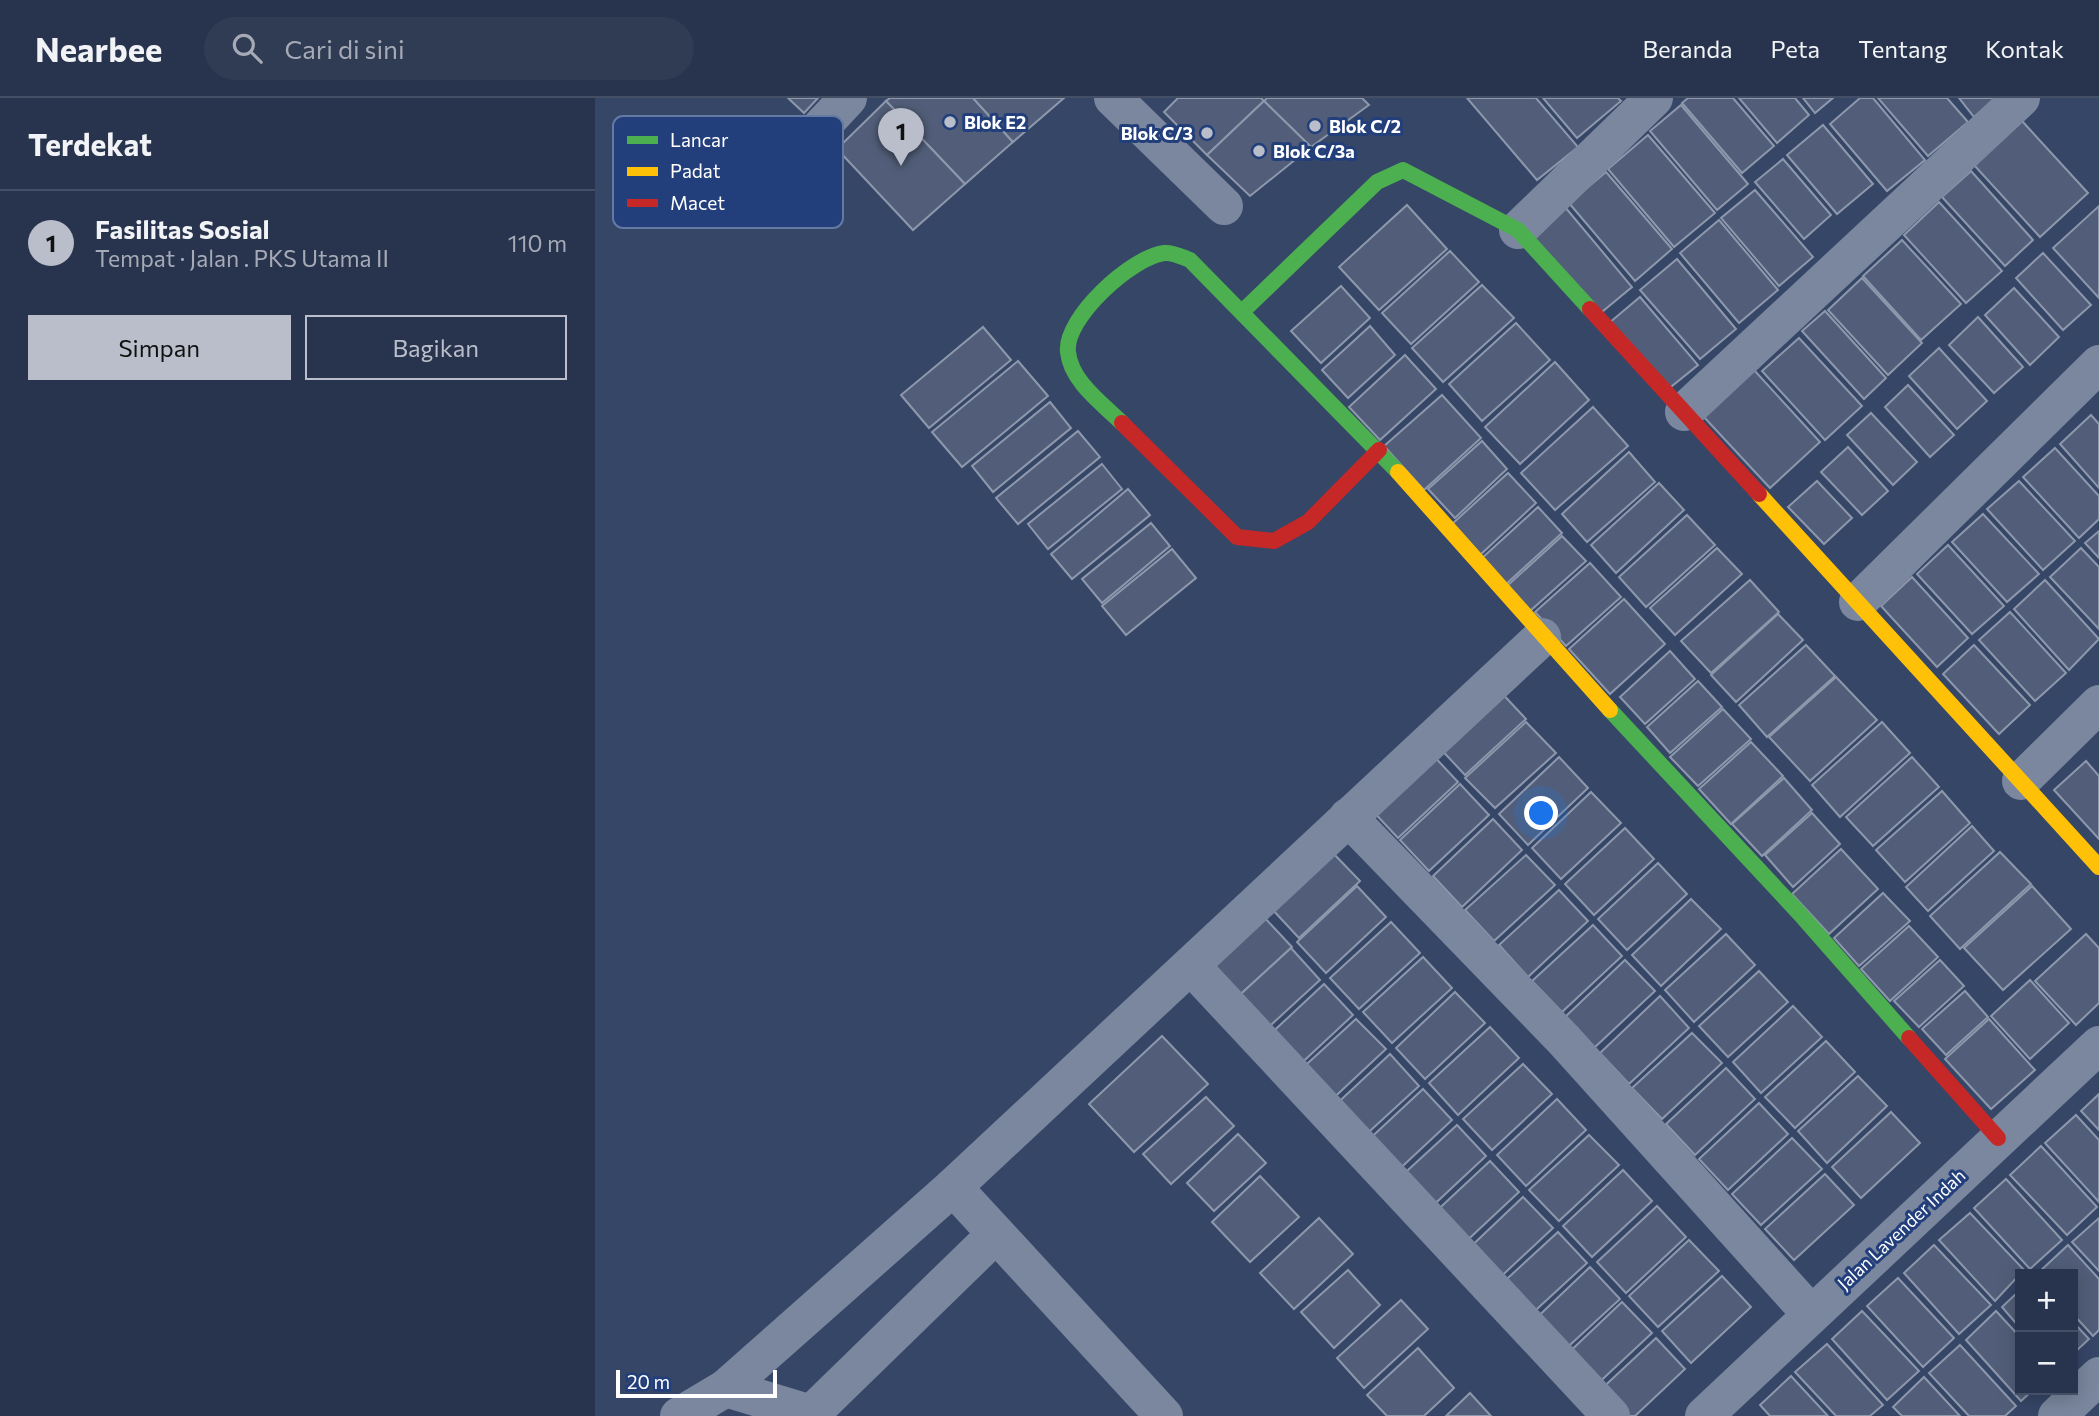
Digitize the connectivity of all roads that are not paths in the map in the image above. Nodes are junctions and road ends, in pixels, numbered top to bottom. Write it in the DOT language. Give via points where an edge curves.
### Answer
graph roads {
  1 [pos="848,98"];
  2 [pos="1654,98"];
  3 [pos="2021,98"];
  4 [pos="1130,104"];
  5 [pos="831,116"];
  6 [pos="1224,206"];
  7 [pos="1518,230"];
  8 [pos="1242,312"];
  9 [pos="2099,364"];
  10 [pos="1684,412"];
  11 [pos="1379,450"];
  12 [pos="1858,602"];
  13 [pos="1542,637"];
  14 [pos="2099,704"];
  15 [pos="2021,781"];
  16 [pos="1347,817"];
  17 [pos="2099,867"];
  18 [pos="1192,967"];
  19 [pos="2099,1045"];
  20 [pos="1998,1138"];
  21 [pos="954,1187"];
  22 [pos="995,1235"];
  23 [pos="1811,1314"];
  24 [pos="2099,1377"];
  25 [pos="726,1388"];
  26 [pos="812,1415"];
  27 [pos="679,1416"];
  28 [pos="1164,1416"];
  29 [pos="1611,1416"];
  30 [pos="1704,1416"];
  31 [pos="2057,1416"];
  1 -- 5 [label="street"];
  2 -- 7 [label="street"];
  3 -- 10 [label="street"];
  4 -- 6 [label="street"];
  7 -- 8 [label="street" via="1403,170 1377,182"];
  7 -- 10 [label="street"];
  8 -- 11 [label="street"];
  8 -- 11 [label="street" via="1190,260 1164,253 1131,267 1079,318 1068,336 1068,363 1082,383 1237,537 1274,541 1308,522"];
  9 -- 12 [label="street"];
  10 -- 12 [label="street"];
  11 -- 13 [label="street"];
  12 -- 15 [label="street"];
  13 -- 16 [label="street"];
  13 -- 20 [label="street" via="1799,913"];
  14 -- 15 [label="street"];
  15 -- 17 [label="street"];
  16 -- 18 [label="street"];
  16 -- 23 [label="street" via="1564,1040"];
  18 -- 21 [label="street"];
  18 -- 29 [label="street"];
  19 -- 20 [label="street, Jalan Lavender Indah"];
  20 -- 23 [label="street, Jalan Lavender Indah"];
  21 -- 22 [label="street"];
  21 -- 25 [label="street"];
  22 -- 26 [label="street"];
  22 -- 28 [label="street"];
  23 -- 30 [label="street, Jalan Lavender Indah"];
  24 -- 31 [label="street"];
  25 -- 26 [label="street"];
  25 -- 27 [label="street"];
}
